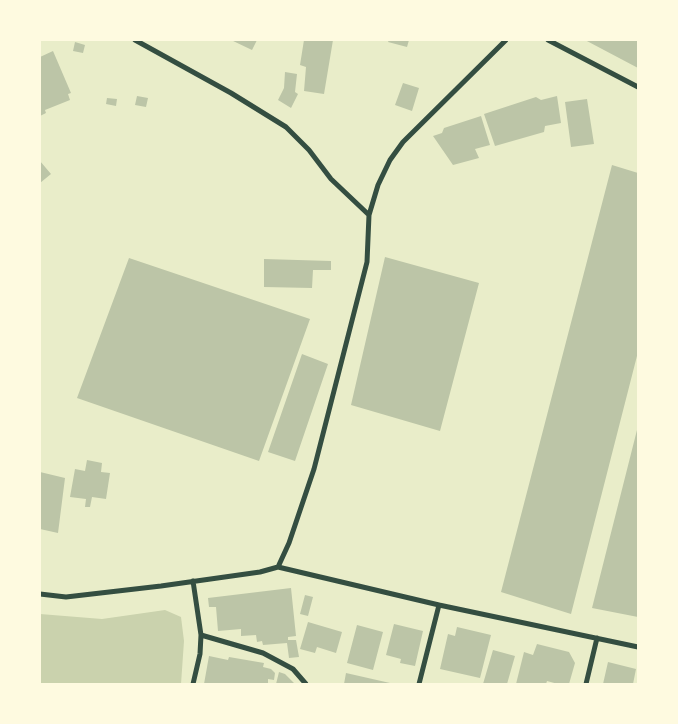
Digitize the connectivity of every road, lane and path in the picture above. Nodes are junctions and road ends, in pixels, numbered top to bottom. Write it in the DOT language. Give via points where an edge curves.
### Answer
graph roads {
  1 [pos="135,40"];
  2 [pos="506,40"];
  3 [pos="548,40"];
  4 [pos="638,87"];
  5 [pos="369,215"];
  6 [pos="278,567"];
  7 [pos="193,581"];
  8 [pos="40,594"];
  9 [pos="439,605"];
  10 [pos="201,635"];
  11 [pos="597,638"];
  12 [pos="638,647"];
  13 [pos="193,684"];
  14 [pos="306,684"];
  15 [pos="419,684"];
  16 [pos="586,684"];
  1 -- 5 [label="street" via="286,127 331,179"];
  2 -- 5 [label="street" via="403,142 378,185"];
  3 -- 4 [label="street"];
  5 -- 6 [label="street" via="367,262 354,318 314,469"];
  6 -- 7 [label="street"];
  6 -- 9 [label="street"];
  7 -- 8 [label="street" via="66,597"];
  7 -- 10 [label="street"];
  9 -- 11 [label="street"];
  9 -- 15 [label="street"];
  10 -- 13 [label="street"];
  10 -- 14 [label="street" via="263,653 293,669"];
  11 -- 12 [label="street"];
  11 -- 16 [label="street"];
}
